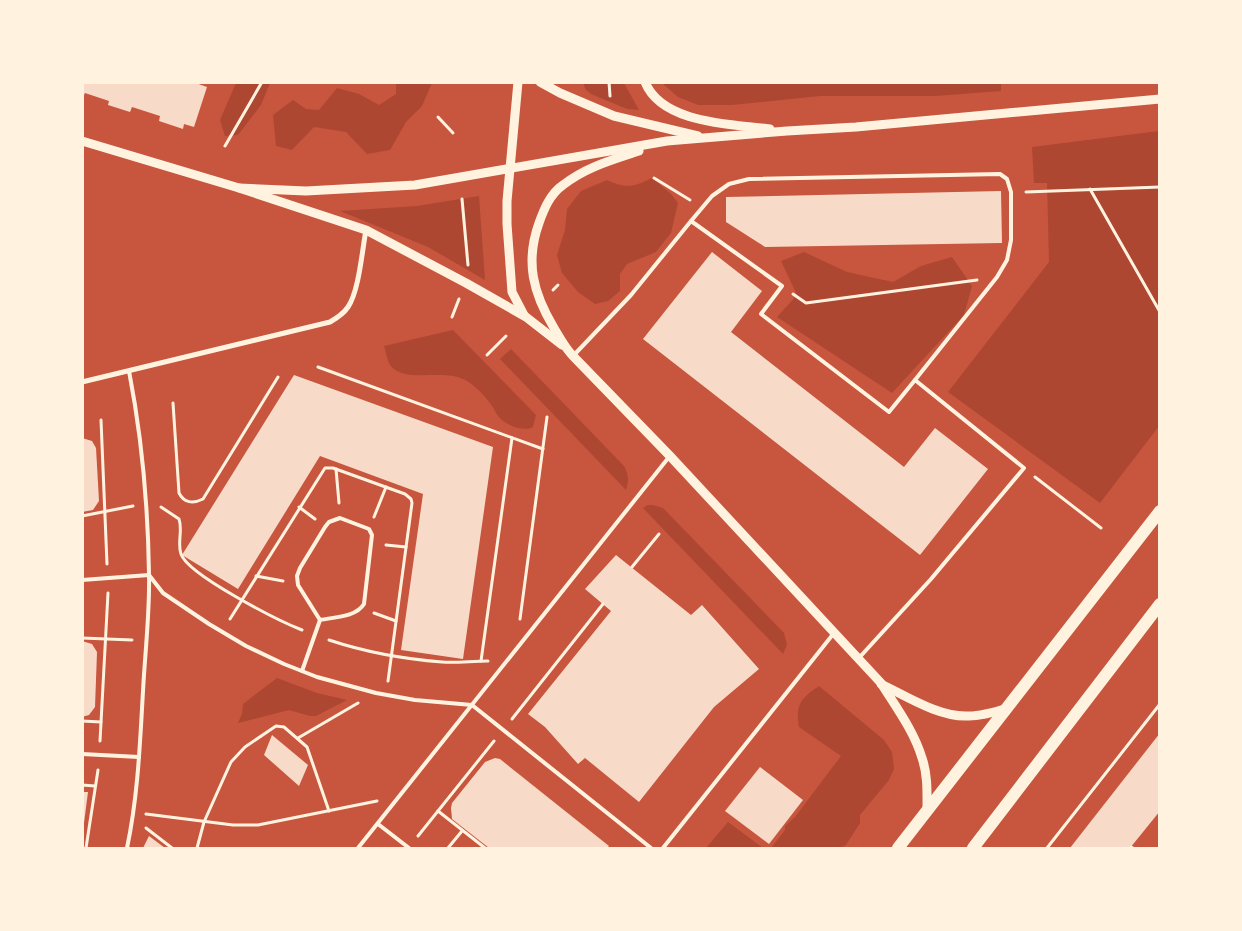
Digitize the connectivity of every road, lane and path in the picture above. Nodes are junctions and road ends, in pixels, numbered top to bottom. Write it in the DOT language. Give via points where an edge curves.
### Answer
graph roads {
  1 [pos="518,82"];
  2 [pos="540,82"];
  3 [pos="645,82"];
  4 [pos="261,83"];
  5 [pos="1160,98"];
  6 [pos="438,117"];
  7 [pos="787,131"];
  8 [pos="453,133"];
  9 [pos="705,138"];
  10 [pos="82,140"];
  11 [pos="667,141"];
  12 [pos="225,146"];
  13 [pos="511,169"];
  14 [pos="654,178"];
  15 [pos="1160,187"];
  16 [pos="239,188"];
  17 [pos="1090,189"];
  18 [pos="1010,192"];
  19 [pos="462,199"];
  20 [pos="702,208"];
  21 [pos="691,221"];
  22 [pos="366,230"];
  23 [pos="468,271"];
  24 [pos="997,277"];
  25 [pos="782,286"];
  26 [pos="460,296"];
  27 [pos="1160,312"];
  28 [pos="452,317"];
  29 [pos="526,317"];
  30 [pos="506,336"];
  31 [pos="566,349"];
  32 [pos="487,354"];
  33 [pos="573,356"];
  34 [pos="318,367"];
  35 [pos="129,371"];
  36 [pos="278,377"];
  37 [pos="915,380"];
  38 [pos="82,382"];
  39 [pos="173,403"];
  40 [pos="547,417"];
  41 [pos="101,420"];
  42 [pos="512,438"];
  43 [pos="542,449"];
  44 [pos="670,456"];
  45 [pos="1024,468"];
  46 [pos="336,469"];
  47 [pos="386,487"];
  48 [pos="147,505"];
  49 [pos="105,511"];
  50 [pos="1160,511"];
  51 [pos="82,516"];
  52 [pos="340,518"];
  53 [pos="1102,528"];
  54 [pos="369,529"];
  55 [pos="659,534"];
  56 [pos="372,543"];
  57 [pos="406,547"];
  58 [pos="632,567"];
  59 [pos="150,575"];
  60 [pos="256,576"];
  61 [pos="107,578"];
  62 [pos="82,580"];
  63 [pos="298,585"];
  64 [pos="241,600"];
  65 [pos="603,604"];
  66 [pos="362,608"];
  67 [pos="1158,609"];
  68 [pos="320,620"];
  69 [pos="396,621"];
  70 [pos="221,632"];
  71 [pos="834,633"];
  72 [pos="315,635"];
  73 [pos="82,638"];
  74 [pos="106,639"];
  75 [pos="146,641"];
  76 [pos="516,650"];
  77 [pos="391,655"];
  78 [pos="858,659"];
  79 [pos="481,661"];
  80 [pos="506,663"];
  81 [pos="302,671"];
  82 [pos="881,683"];
  83 [pos="376,693"];
  84 [pos="386,695"];
  85 [pos="1160,704"];
  86 [pos="472,705"];
  87 [pos="1008,708"];
  88 [pos="82,721"];
  89 [pos="101,722"];
  90 [pos="503,730"];
  91 [pos="298,738"];
  92 [pos="82,754"];
  93 [pos="99,755"];
  94 [pos="139,757"];
  95 [pos="82,786"];
  96 [pos="95,786"];
  97 [pos="400,796"];
  98 [pos="329,810"];
  99 [pos="438,811"];
  100 [pos="927,812"];
  101 [pos="133,813"];
  102 [pos="204,822"];
  103 [pos="378,824"];
  104 [pos="462,831"];
  105 [pos="86,848"];
  106 [pos="127,848"];
  107 [pos="172,848"];
  108 [pos="197,848"];
  109 [pos="358,848"];
  110 [pos="409,848"];
  111 [pos="448,848"];
  112 [pos="485,848"];
  113 [pos="651,848"];
  114 [pos="663,848"];
  115 [pos="898,848"];
  116 [pos="973,848"];
  117 [pos="1047,848"];
  1 -- 13 [label="street"];
  2 -- 9 [label="street" via="560,94 614,116"];
  3 -- 7 [label="street" via="658,101 676,112 699,119"];
  4 -- 12 [label="path"];
  5 -- 7 [label="street"];
  6 -- 8 [label="path"];
  7 -- 9 [label="street"];
  9 -- 11 [label="street"];
  10 -- 16 [label="street"];
  11 -- 13 [label="street"];
  11 -- 31 [label="street" via="594,166 561,186 545,206 535,233 532,276 540,303"];
  13 -- 16 [label="street" via="415,186 306,191"];
  13 -- 29 [label="street" via="507,201 509,265 512,292"];
  14 -- 20 [label="path"];
  15 -- 17 [label="path"];
  16 -- 22 [label="street"];
  17 -- 18 [label="path"];
  17 -- 27 [label="path"];
  18 -- 20 [label="lane" via="1007,179 992,173 749,179 729,184"];
  18 -- 24 [label="lane" via="1012,240 1007,260"];
  19 -- 23 [label="path"];
  20 -- 21 [label="lane"];
  21 -- 25 [label="lane"];
  21 -- 33 [label="lane" via="631,295"];
  22 -- 29 [label="street"];
  22 -- 35 [label="street" via="352,301 330,322"];
  24 -- 25 [label="path" via="806,303"];
  24 -- 37 [label="lane"];
  25 -- 37 [label="lane" via="760,314 889,412"];
  26 -- 28 [label="path"];
  29 -- 31 [label="street"];
  30 -- 32 [label="path"];
  31 -- 33 [label="street"];
  33 -- 44 [label="street"];
  34 -- 42 [label="path"];
  35 -- 38 [label="street"];
  35 -- 48 [label="lane"];
  36 -- 39 [label="path" via="203,499 198,502 188,502 179,493"];
  37 -- 45 [label="lane"];
  40 -- 43 [label="path"];
  41 -- 49 [label="path"];
  42 -- 43 [label="path"];
  42 -- 79 [label="path"];
  43 -- 76 [label="path"];
  44 -- 71 [label="street"];
  44 -- 76 [label="lane"];
  45 -- 53 [label="path"];
  45 -- 78 [label="lane" via="932,579"];
  46 -- 47 [label="path"];
  46 -- 52 [label="path"];
  46 -- 60 [label="path" via="328,467 322,470"];
  47 -- 54 [label="path"];
  47 -- 57 [label="path" via="411,499"];
  48 -- 49 [label="path"];
  48 -- 59 [label="lane"];
  48 -- 64 [label="path" via="159,506 177,517 182,556"];
  49 -- 51 [label="path"];
  49 -- 61 [label="path"];
  50 -- 87 [label="main road"];
  52 -- 54 [label="lane"];
  52 -- 63 [label="lane" via="329,522 325,528 300,568"];
  54 -- 56 [label="lane"];
  55 -- 58 [label="path"];
  56 -- 57 [label="path"];
  56 -- 66 [label="lane"];
  57 -- 69 [label="path"];
  59 -- 61 [label="lane"];
  59 -- 70 [label="lane" via="163,593"];
  59 -- 75 [label="lane"];
  60 -- 63 [label="path"];
  60 -- 64 [label="path"];
  61 -- 62 [label="lane"];
  61 -- 74 [label="path"];
  63 -- 68 [label="lane"];
  64 -- 70 [label="path"];
  64 -- 72 [label="path"];
  65 -- 90 [label="path"];
  66 -- 68 [label="lane" via="353,614"];
  66 -- 69 [label="path"];
  67 -- 116 [label="main road"];
  68 -- 72 [label="lane"];
  69 -- 77 [label="path"];
  70 -- 81 [label="lane"];
  71 -- 78 [label="street"];
  71 -- 114 [label="lane"];
  72 -- 77 [label="path"];
  72 -- 81 [label="lane"];
  73 -- 74 [label="path"];
  74 -- 75 [label="path"];
  74 -- 89 [label="path"];
  75 -- 94 [label="lane"];
  76 -- 80 [label="lane"];
  77 -- 79 [label="path" via="442,662"];
  77 -- 84 [label="path"];
  78 -- 82 [label="street"];
  79 -- 80 [label="path"];
  80 -- 86 [label="lane"];
  81 -- 83 [label="lane"];
  82 -- 87 [label="street" via="945,713 968,716"];
  82 -- 100 [label="street" via="907,723 923,758"];
  83 -- 84 [label="lane"];
  83 -- 91 [label="path"];
  84 -- 86 [label="lane"];
  85 -- 117 [label="path"];
  86 -- 90 [label="lane"];
  86 -- 97 [label="lane"];
  87 -- 100 [label="main road"];
  88 -- 89 [label="path"];
  89 -- 93 [label="path"];
  90 -- 99 [label="path"];
  90 -- 113 [label="lane"];
  91 -- 98 [label="path" via="309,751"];
  91 -- 102 [label="path" via="284,727 276,726 244,747 231,762"];
  92 -- 93 [label="lane"];
  93 -- 94 [label="lane"];
  93 -- 96 [label="path"];
  94 -- 101 [label="lane"];
  95 -- 96 [label="path"];
  96 -- 105 [label="path"];
  97 -- 98 [label="path"];
  97 -- 103 [label="lane"];
  98 -- 102 [label="path" via="258,824"];
  99 -- 104 [label="path"];
  99 -- 110 [label="path"];
  100 -- 115 [label="main road"];
  101 -- 102 [label="path"];
  101 -- 106 [label="lane"];
  101 -- 107 [label="path"];
  102 -- 108 [label="path"];
  103 -- 109 [label="lane"];
  103 -- 110 [label="lane"];
  104 -- 111 [label="path"];
  104 -- 112 [label="path"];
}
